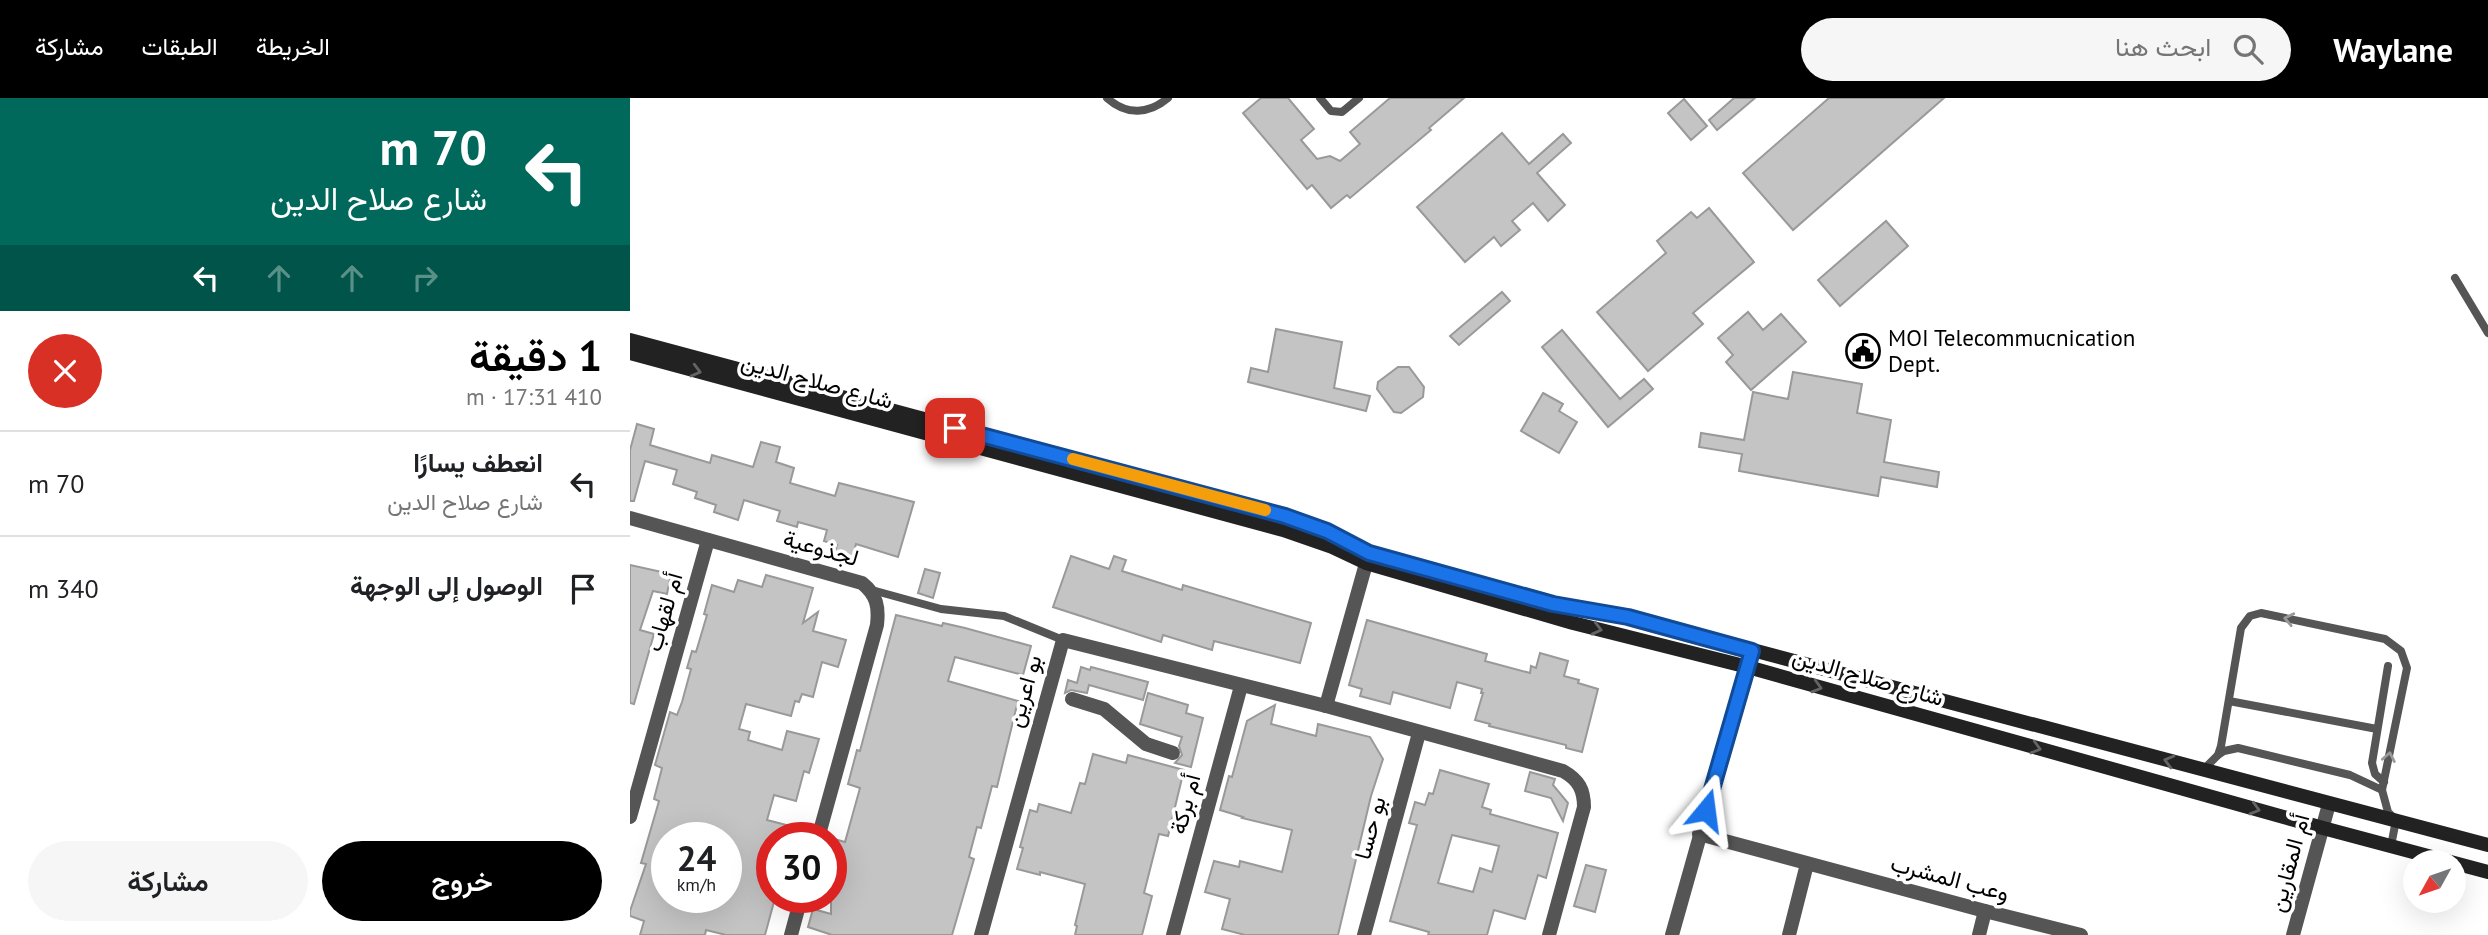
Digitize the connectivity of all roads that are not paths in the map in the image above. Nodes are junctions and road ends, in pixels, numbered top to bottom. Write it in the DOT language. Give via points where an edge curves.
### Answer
graph roads {
  1 [pos="1107,98"];
  2 [pos="1168,98"];
  3 [pos="1320,98"];
  4 [pos="1359,98"];
  5 [pos="2455,278"];
  6 [pos="2488,333"];
  7 [pos="630,340"];
  8 [pos="630,353"];
  9 [pos="630,518"];
  10 [pos="708,540"];
  11 [pos="1368,558"];
  12 [pos="872,590"];
  13 [pos="1063,640"];
  14 [pos="1752,651"];
  15 [pos="2388,666"];
  16 [pos="1748,667"];
  17 [pos="1241,686"];
  18 [pos="1047,691"];
  19 [pos="2229,701"];
  20 [pos="1326,706"];
  21 [pos="2377,729"];
  22 [pos="1419,733"];
  23 [pos="1174,753"];
  24 [pos="2218,755"];
  25 [pos="2203,770"];
  26 [pos="635,784"];
  27 [pos="2383,786"];
  28 [pos="2196,793"];
  29 [pos="2329,804"];
  30 [pos="630,817"];
  31 [pos="2396,820"];
  32 [pos="822,822"];
  33 [pos="2323,828"];
  34 [pos="1699,834"];
  35 [pos="2488,845"];
  36 [pos="2391,846"];
  37 [pos="1807,864"];
  38 [pos="2488,872"];
  39 [pos="1985,911"];
  40 [pos="797,913"];
  41 [pos="791,935"];
  42 [pos="981,935"];
  43 [pos="1173,935"];
  44 [pos="1364,935"];
  45 [pos="1549,935"];
  46 [pos="1672,935"];
  47 [pos="1789,935"];
  48 [pos="1979,935"];
  49 [pos="2081,935"];
  50 [pos="2293,935"];
  1 -- 2 [label="lane" via="1125,110 1137,111 1149,110"];
  3 -- 4 [label="lane" via="1331,111 1342,112"];
  5 -- 6 [label="lane"];
  7 -- 11 [label="street, شارع صلاح الدين" via="1285,516 1327,531"];
  8 -- 11 [label="street, شارع صلاح الدين, one-way" via="1283,530"];
  9 -- 10 [label="street, لجذوعية"];
  10 -- 12 [label="street, لجذوعية" via="862,583"];
  10 -- 26 [label="street, أم لقهاب"];
  11 -- 14 [label="street, شارع صلاح الدين" via="1553,604 1628,617"];
  11 -- 16 [label="street, شارع صلاح الدين, one-way" via="1573,623"];
  11 -- 20 [label="street"];
  12 -- 13 [label="lane" via="940,609 1004,616"];
  12 -- 32 [label="street, لجذوعية" via="879,608 877,625"];
  13 -- 17 [label="street, بو اعرين"];
  13 -- 18 [label="street, بو اعرين"];
  14 -- 16 [label="street"];
  25 -- 14 [label="street, شارع صلاح الدين, one-way"];
  15 -- 21 [label="lane"];
  16 -- 28 [label="street, شارع صلاح الدين, one-way"];
  16 -- 34 [label="street"];
  17 -- 20 [label="street, بو اعرين"];
  17 -- 43 [label="street, أم بركة"];
  18 -- 23 [label="street" via="1104,709 1143,741"];
  18 -- 42 [label="street, بو اعرين"];
  19 -- 21 [label="lane"];
  19 -- 24 [label="lane"];
  27 -- 19 [label="lane, one-way" via="2407,668 2402,651 2391,641 2255,614 2241,628"];
  20 -- 22 [label="street, بو اعرين"];
  21 -- 27 [label="lane" via="2372,763"];
  22 -- 44 [label="street, بو حسا"];
  22 -- 45 [label="street, بو اعرين" via="1563,771 1580,785 1584,807"];
  24 -- 25 [label="lane"];
  24 -- 27 [label="lane" via="2238,748"];
  25 -- 28 [label="street"];
  25 -- 29 [label="street, شارع صلاح الدين"];
  26 -- 30 [label="street, أم لقهاب"];
  27 -- 31 [label="lane" via="2388,812"];
  28 -- 33 [label="street, شارع صلاح الدين, one-way"];
  29 -- 31 [label="street, شارع صلاح الدين"];
  29 -- 33 [label="street, أم المقارين"];
  31 -- 35 [label="street, شارع صلاح الدين"];
  31 -- 36 [label="lane"];
  33 -- 36 [label="street, شارع صلاح الدين"];
  33 -- 50 [label="street, أم المقارين"];
  34 -- 37 [label="street, وعب المشرب"];
  34 -- 46 [label="street"];
  36 -- 38 [label="street, شارع صلاح الدين"];
  37 -- 39 [label="street, وعب المشرب"];
  37 -- 47 [label="street"];
  39 -- 48 [label="street"];
  39 -- 49 [label="street, وعب المشرب"];
  40 -- 41 [label="street"];
}
